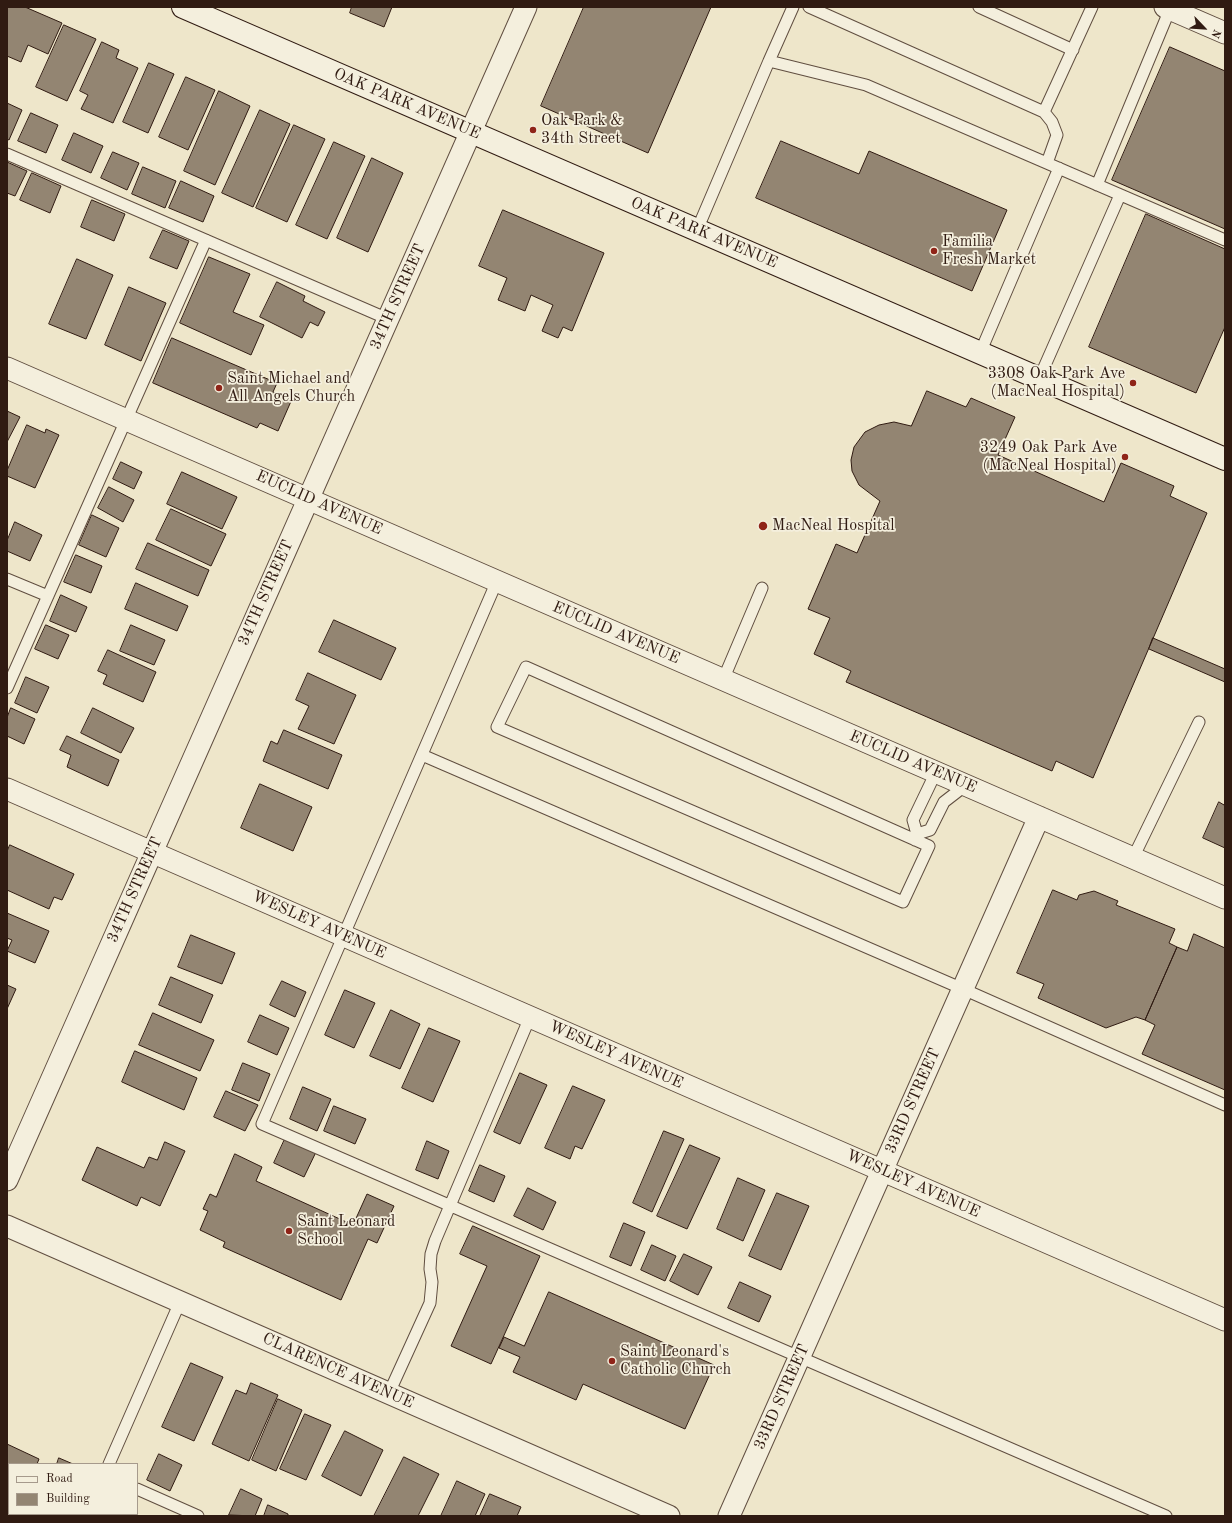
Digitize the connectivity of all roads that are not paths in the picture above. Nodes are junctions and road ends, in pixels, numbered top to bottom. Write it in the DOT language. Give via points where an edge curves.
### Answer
graph roads {
  1 [pos="183,7"];
  2 [pos="526,7"];
  3 [pos="793,7"];
  4 [pos="809,7"];
  5 [pos="979,7"];
  6 [pos="1092,7"];
  7 [pos="1167,8"];
  8 [pos="1225,33"];
  9 [pos="1073,50"];
  10 [pos="769,61"];
  11 [pos="1044,112"];
  12 [pos="471,132"];
  13 [pos="7,154"];
  14 [pos="1047,163"];
  15 [pos="1059,168"];
  16 [pos="1098,185"];
  17 [pos="1120,194"];
  18 [pos="697,230"];
  19 [pos="206,240"];
  20 [pos="1225,240"];
  21 [pos="388,319"];
  22 [pos="980,353"];
  23 [pos="7,368"];
  24 [pos="1039,379"];
  25 [pos="126,420"];
  26 [pos="1225,460"];
  27 [pos="308,499"];
  28 [pos="7,579"];
  29 [pos="497,581"];
  30 [pos="762,588"];
  31 [pos="48,596"];
  32 [pos="723,680"];
  33 [pos="7,688"];
  34 [pos="1199,722"];
  35 [pos="422,755"];
  36 [pos="936,772"];
  37 [pos="966,785"];
  38 [pos="7,789"];
  39 [pos="1039,817"];
  40 [pos="916,837"];
  41 [pos="152,852"];
  42 [pos="1133,858"];
  43 [pos="1225,898"];
  44 [pos="344,936"];
  45 [pos="963,989"];
  46 [pos="530,1017"];
  47 [pos="1225,1105"];
  48 [pos="882,1171"];
  49 [pos="7,1180"];
  50 [pos="450,1205"];
  51 [pos="7,1226"];
  52 [pos="180,1302"];
  53 [pos="1225,1320"];
  54 [pos="800,1356"];
  55 [pos="389,1393"];
  56 [pos="109,1463"];
  57 [pos="138,1489"];
  58 [pos="198,1516"];
  59 [pos="669,1516"];
  60 [pos="730,1516"];
  61 [pos="1166,1516"];
  1 -- 12 [label="street, OAK PARK AVENUE"];
  2 -- 12 [label="street, 34TH STREET"];
  3 -- 10 [label="lane"];
  4 -- 11 [label="lane"];
  5 -- 9 [label="lane"];
  6 -- 9 [label="lane"];
  7 -- 8 [label="street"];
  7 -- 16 [label="lane"];
  9 -- 11 [label="lane"];
  10 -- 14 [label="lane" via="866,85"];
  10 -- 18 [label="lane"];
  11 -- 14 [label="lane" via="1052,122 1057,135"];
  12 -- 18 [label="street, OAK PARK AVENUE"];
  12 -- 21 [label="street, 34TH STREET"];
  13 -- 19 [label="lane"];
  14 -- 15 [label="lane"];
  15 -- 16 [label="lane"];
  15 -- 22 [label="lane"];
  16 -- 17 [label="lane"];
  17 -- 20 [label="lane"];
  17 -- 24 [label="lane"];
  18 -- 22 [label="street, OAK PARK AVENUE"];
  19 -- 21 [label="lane"];
  19 -- 25 [label="lane"];
  21 -- 27 [label="street, 34TH STREET"];
  22 -- 24 [label="street, OAK PARK AVENUE"];
  23 -- 25 [label="street, EUCLID AVENUE"];
  24 -- 26 [label="street, OAK PARK AVENUE"];
  25 -- 27 [label="street, EUCLID AVENUE"];
  25 -- 31 [label="lane"];
  27 -- 29 [label="street, EUCLID AVENUE"];
  27 -- 41 [label="street, 34TH STREET"];
  28 -- 31 [label="lane"];
  29 -- 32 [label="street, EUCLID AVENUE"];
  29 -- 35 [label="lane"];
  30 -- 32 [label="lane"];
  31 -- 33 [label="lane"];
  32 -- 36 [label="street, EUCLID AVENUE"];
  34 -- 42 [label="lane"];
  35 -- 44 [label="lane"];
  35 -- 45 [label="lane"];
  36 -- 37 [label="street, EUCLID AVENUE"];
  36 -- 40 [label="lane" via="913,820"];
  37 -- 39 [label="street, EUCLID AVENUE"];
  37 -- 40 [label="lane" via="944,802 930,830"];
  38 -- 41 [label="street, WESLEY AVENUE"];
  39 -- 42 [label="street, EUCLID AVENUE"];
  39 -- 45 [label="street, 33RD STREET"];
  40 -- 40 [label="lane" via="526,667 497,728 903,902 929,846"];
  41 -- 44 [label="street, WESLEY AVENUE"];
  41 -- 49 [label="street, 34TH STREET"];
  42 -- 43 [label="street, EUCLID AVENUE"];
  44 -- 46 [label="street, WESLEY AVENUE"];
  44 -- 50 [label="lane" via="262,1124"];
  45 -- 47 [label="lane"];
  45 -- 48 [label="street, 33RD STREET"];
  46 -- 48 [label="street, WESLEY AVENUE"];
  46 -- 50 [label="lane"];
  48 -- 53 [label="street, WESLEY AVENUE"];
  48 -- 54 [label="street, 33RD STREET"];
  50 -- 54 [label="lane"];
  50 -- 55 [label="lane" via="431,1254 430,1303"];
  51 -- 52 [label="street, CLARENCE AVENUE"];
  52 -- 55 [label="street, CLARENCE AVENUE"];
  52 -- 56 [label="lane"];
  54 -- 60 [label="street, 33RD STREET"];
  54 -- 61 [label="lane"];
  55 -- 59 [label="street, CLARENCE AVENUE"];
  57 -- 58 [label="lane"];
}
